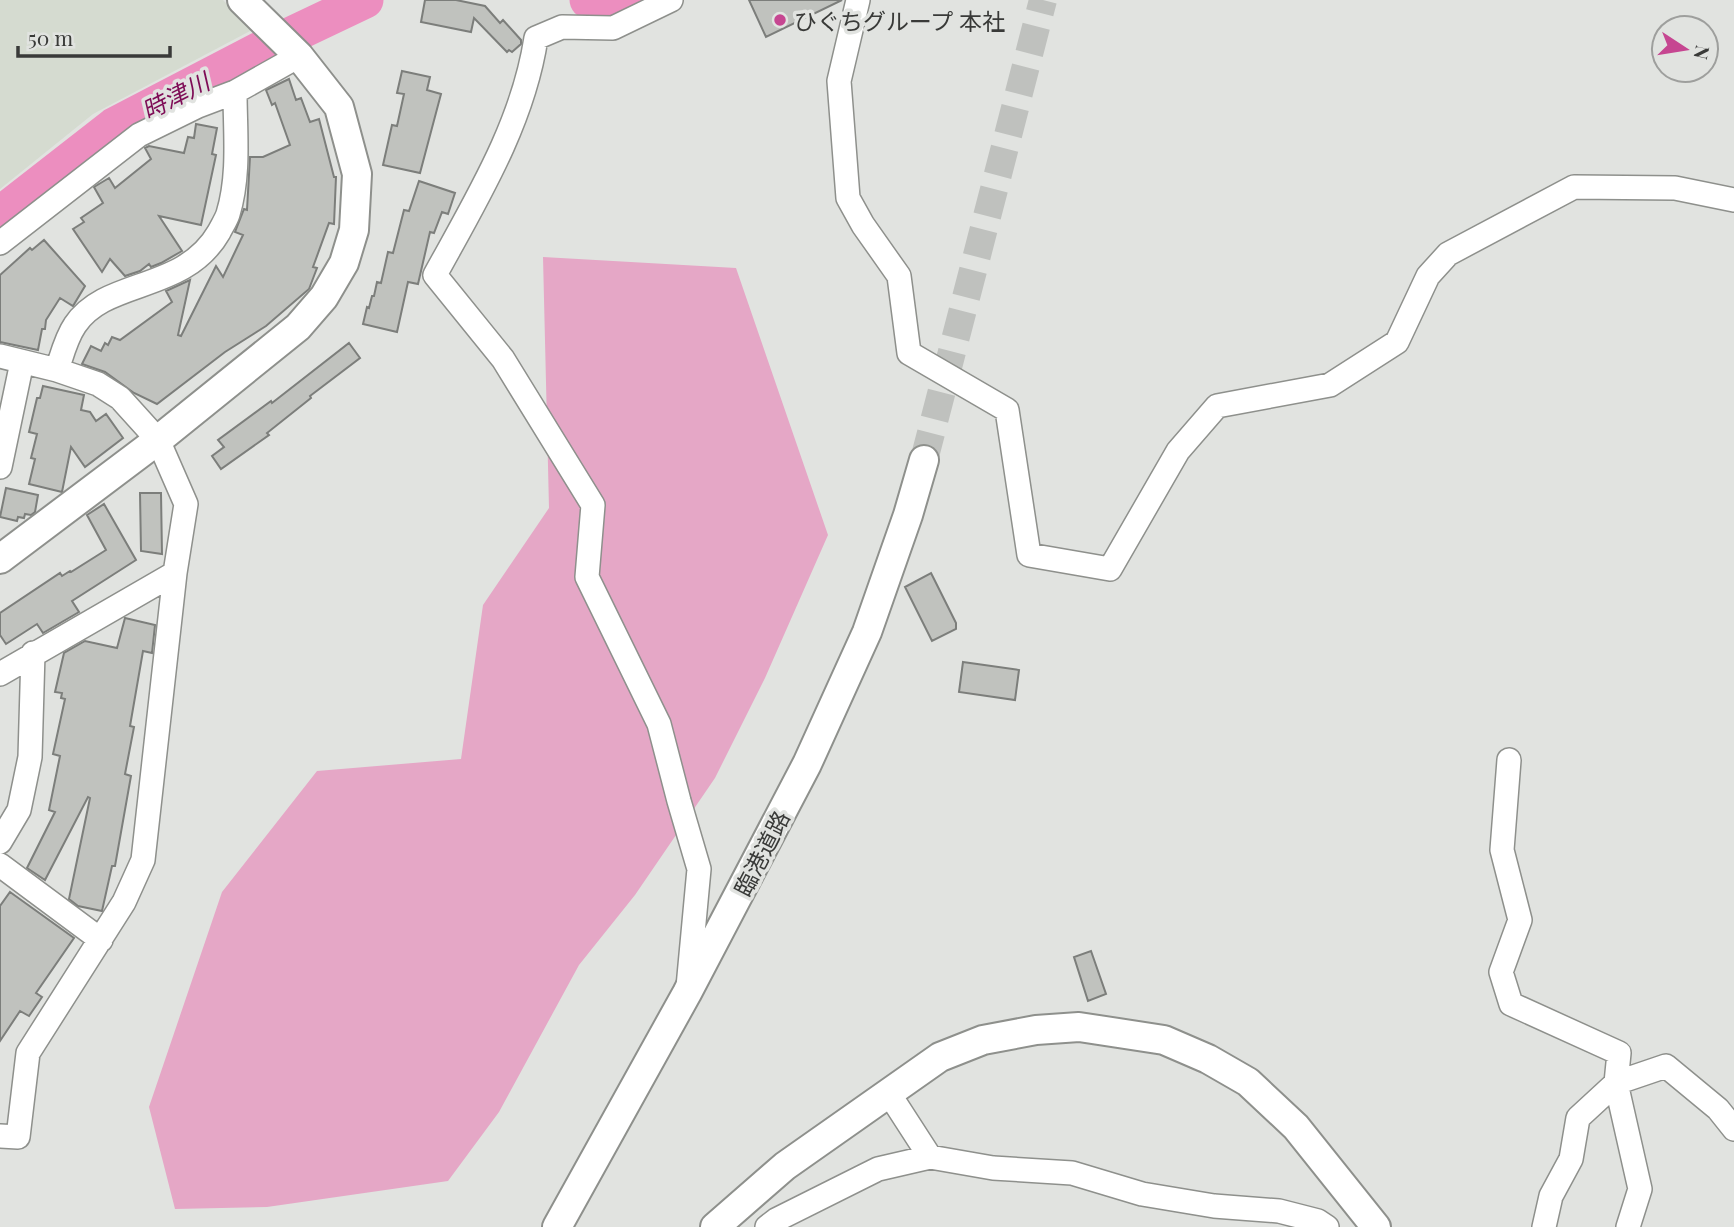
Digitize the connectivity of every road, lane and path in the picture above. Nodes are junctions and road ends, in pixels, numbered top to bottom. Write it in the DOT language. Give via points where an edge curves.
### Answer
graph roads {
  1 [pos="242,0"];
  2 [pos="671,0"];
  3 [pos="858,0"];
  4 [pos="298,55"];
  5 [pos="235,92"];
  6 [pos="1734,200"];
  7 [pos="0,243"];
  8 [pos="11,359"];
  9 [pos="57,370"];
  10 [pos="158,440"];
  11 [pos="924,460"];
  12 [pos="0,467"];
  13 [pos="0,559"];
  14 [pos="176,573"];
  15 [pos="33,653"];
  16 [pos="0,674"];
  17 [pos="1509,760"];
  18 [pos="0,842"];
  19 [pos="0,865"];
  20 [pos="101,940"];
  21 [pos="687,993"];
  22 [pos="1616,1083"];
  23 [pos="888,1092"];
  24 [pos="1734,1129"];
  25 [pos="0,1136"];
  26 [pos="930,1157"];
  27 [pos="557,1227"];
  28 [pos="715,1227"];
  29 [pos="767,1227"];
  30 [pos="1327,1227"];
  31 [pos="1376,1227"];
  32 [pos="1544,1227"];
  33 [pos="1628,1227"];
  1 -- 4 [label="street"];
  2 -- 21 [label="street" via="613,28 562,27 536,38 531,70 498,160 435,275 503,359 593,505 587,576 659,724 699,869"];
  3 -- 6 [label="street" via="839,81 848,198 899,276 909,353 1007,410 1029,555 1110,569 1178,451 1217,406 1331,385 1397,342 1428,276 1448,254 1574,187 1675,188"];
  4 -- 5 [label="street"];
  4 -- 10 [label="street" via="339,107 357,174 354,230 344,263 324,297 298,327"];
  5 -- 7 [label="street" via="139,135"];
  5 -- 9 [label="street" via="234,184 228,216 211,246 181,270 99,302 75,324"];
  8 -- 9 [label="street"];
  8 -- 12 [label="street"];
  9 -- 10 [label="street" via="98,384 120,398"];
  10 -- 13 [label="street"];
  10 -- 14 [label="street" via="186,504"];
  11 -- 21 [label="street, 臨港道路" via="867,632 807,764"];
  14 -- 15 [label="street"];
  14 -- 20 [label="street" via="143,860"];
  15 -- 16 [label="street"];
  15 -- 18 [label="street" via="30,757 19,810"];
  17 -- 22 [label="street" via="1502,850 1520,919 1501,972 1511,1004 1619,1053"];
  19 -- 20 [label="street"];
  20 -- 25 [label="street" via="28,1053 18,1136"];
  21 -- 27 [label="street, 臨港道路"];
  22 -- 24 [label="street" via="1666,1066 1718,1109"];
  22 -- 32 [label="street" via="1578,1118 1571,1158 1551,1196"];
  22 -- 33 [label="street" via="1640,1189"];
  23 -- 26 [label="street"];
  23 -- 28 [label="street" via="785,1166"];
  23 -- 31 [label="street" via="940,1057 983,1040 1036,1030 1079,1027 1164,1040 1208,1059 1257,1089 1296,1127"];
  26 -- 29 [label="street" via="878,1169"];
  26 -- 30 [label="street" via="993,1168 1073,1172 1169,1199 1279,1211"];
}
